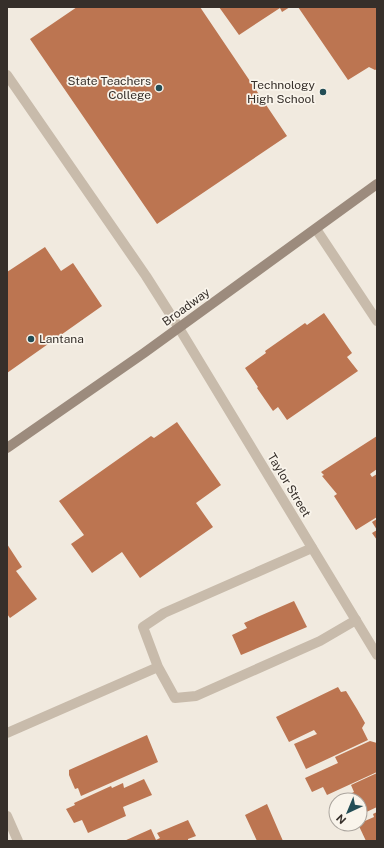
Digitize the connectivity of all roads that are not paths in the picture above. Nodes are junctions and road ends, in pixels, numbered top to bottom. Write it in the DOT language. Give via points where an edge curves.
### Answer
graph roads {
  1 [pos="7,75"];
  2 [pos="377,184"];
  3 [pos="316,229"];
  4 [pos="377,321"];
  5 [pos="179,328"];
  6 [pos="7,448"];
  7 [pos="312,548"];
  8 [pos="356,620"];
  9 [pos="377,654"];
  10 [pos="158,667"];
  11 [pos="7,733"];
  12 [pos="7,816"];
  13 [pos="18,841"];
  1 -- 5 [label="street, Taylor Street"];
  2 -- 3 [label="main road, Broadway"];
  3 -- 4 [label="street"];
  3 -- 5 [label="main road, Broadway"];
  5 -- 6 [label="main road, Broadway"];
  5 -- 7 [label="street, Taylor Street"];
  7 -- 8 [label="street, Taylor Street"];
  7 -- 10 [label="street" via="164,613 143,627"];
  8 -- 9 [label="street, Taylor Street"];
  8 -- 10 [label="street" via="320,641 196,696 175,698"];
  10 -- 11 [label="street"];
  12 -- 13 [label="street"];
}
